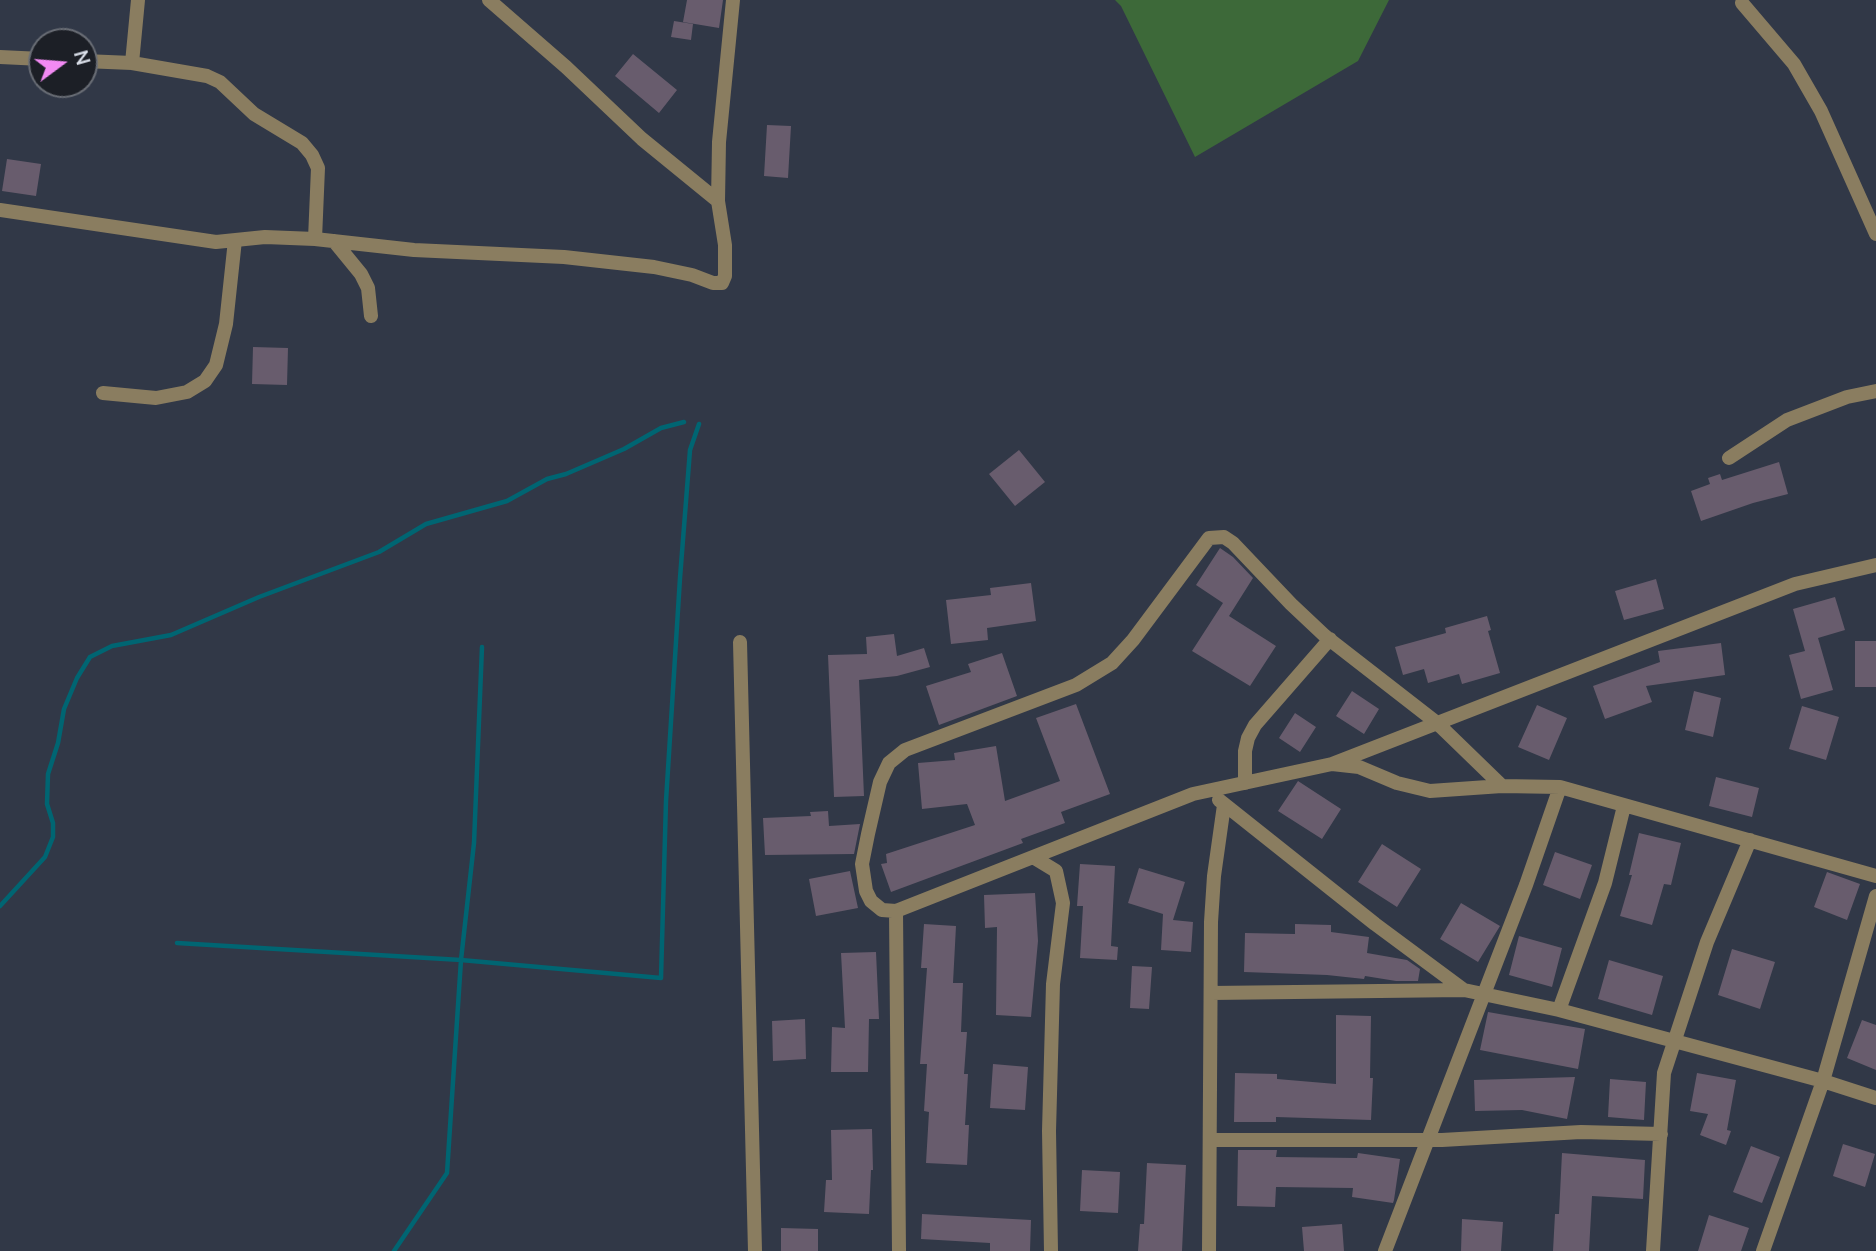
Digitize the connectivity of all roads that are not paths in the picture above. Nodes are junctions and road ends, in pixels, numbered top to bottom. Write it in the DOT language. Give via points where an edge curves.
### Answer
graph roads {
  1 [pos="138,0"];
  2 [pos="489,0"];
  3 [pos="733,0"];
  4 [pos="1742,3"];
  5 [pos="0,57"];
  6 [pos="28,58"];
  7 [pos="98,62"];
  8 [pos="132,63"];
  9 [pos="718,201"];
  10 [pos="0,210"];
  11 [pos="1876,234"];
  12 [pos="315,239"];
  13 [pos="235,240"];
  14 [pos="334,241"];
  15 [pos="371,316"];
  16 [pos="1876,391"];
  17 [pos="103,393"];
  18 [pos="1729,458"];
  19 [pos="1876,565"];
  20 [pos="1330,639"];
  21 [pos="740,642"];
  22 [pos="1437,723"];
  23 [pos="1332,764"];
  24 [pos="1245,783"];
  25 [pos="1502,786"];
  26 [pos="1559,787"];
  27 [pos="1207,791"];
  28 [pos="1224,804"];
  29 [pos="1624,806"];
  30 [pos="1751,840"];
  31 [pos="1033,858"];
  32 [pos="1876,876"];
  33 [pos="1876,896"];
  34 [pos="897,911"];
  35 [pos="1464,990"];
  36 [pos="1211,993"];
  37 [pos="1483,995"];
  38 [pos="1559,1010"];
  39 [pos="1673,1042"];
  40 [pos="1823,1081"];
  41 [pos="1876,1098"];
  42 [pos="1661,1135"];
  43 [pos="1210,1140"];
  44 [pos="1428,1140"];
  45 [pos="755,1251"];
  46 [pos="900,1251"];
  47 [pos="1051,1251"];
  48 [pos="1209,1251"];
  49 [pos="1385,1251"];
  50 [pos="1653,1251"];
  51 [pos="1763,1251"];
  1 -- 8 [label="street"];
  2 -- 9 [label="street" via="642,139"];
  3 -- 9 [label="street"];
  4 -- 11 [label="street" via="1794,64"];
  5 -- 6 [label="street"];
  7 -- 8 [label="street"];
  8 -- 12 [label="street" via="220,82 254,114 302,143 318,168"];
  9 -- 14 [label="street" via="726,264 725,280 719,284 654,267"];
  10 -- 13 [label="street" via="216,242"];
  12 -- 13 [label="street"];
  12 -- 14 [label="street"];
  13 -- 17 [label="street" via="226,324 216,365 205,381 187,392 156,398"];
  14 -- 15 [label="street" via="368,288"];
  16 -- 18 [label="street" via="1787,420"];
  19 -- 22 [label="street" via="1795,584"];
  20 -- 22 [label="street"];
  20 -- 24 [label="street" via="1255,725 1245,751"];
  20 -- 34 [label="street" via="1290,604 1233,542 1209,538 1112,663 1076,685 905,750 889,764 880,782 862,864 870,901"];
  21 -- 45 [label="street"];
  22 -- 23 [label="street"];
  22 -- 25 [label="street"];
  23 -- 24 [label="street"];
  23 -- 25 [label="street" via="1359,767 1430,791"];
  24 -- 27 [label="street"];
  25 -- 26 [label="street"];
  26 -- 29 [label="street"];
  26 -- 37 [label="street"];
  27 -- 28 [label="street"];
  27 -- 31 [label="street"];
  28 -- 35 [label="street"];
  28 -- 36 [label="street" via="1213,888"];
  29 -- 30 [label="street"];
  29 -- 38 [label="street" via="1605,883"];
  30 -- 32 [label="street"];
  30 -- 39 [label="street" via="1707,942"];
  31 -- 34 [label="street"];
  31 -- 47 [label="street" via="1056,871 1063,902 1053,984"];
  33 -- 40 [label="street"];
  34 -- 46 [label="street"];
  35 -- 36 [label="street"];
  35 -- 37 [label="street"];
  36 -- 43 [label="street"];
  37 -- 38 [label="street"];
  37 -- 44 [label="street"];
  38 -- 39 [label="street"];
  39 -- 40 [label="street"];
  39 -- 42 [label="street" via="1664,1073"];
  40 -- 41 [label="street"];
  40 -- 51 [label="street"];
  42 -- 44 [label="street" via="1581,1132"];
  42 -- 50 [label="street"];
  43 -- 44 [label="street"];
  43 -- 48 [label="street"];
  44 -- 49 [label="street"];
}
